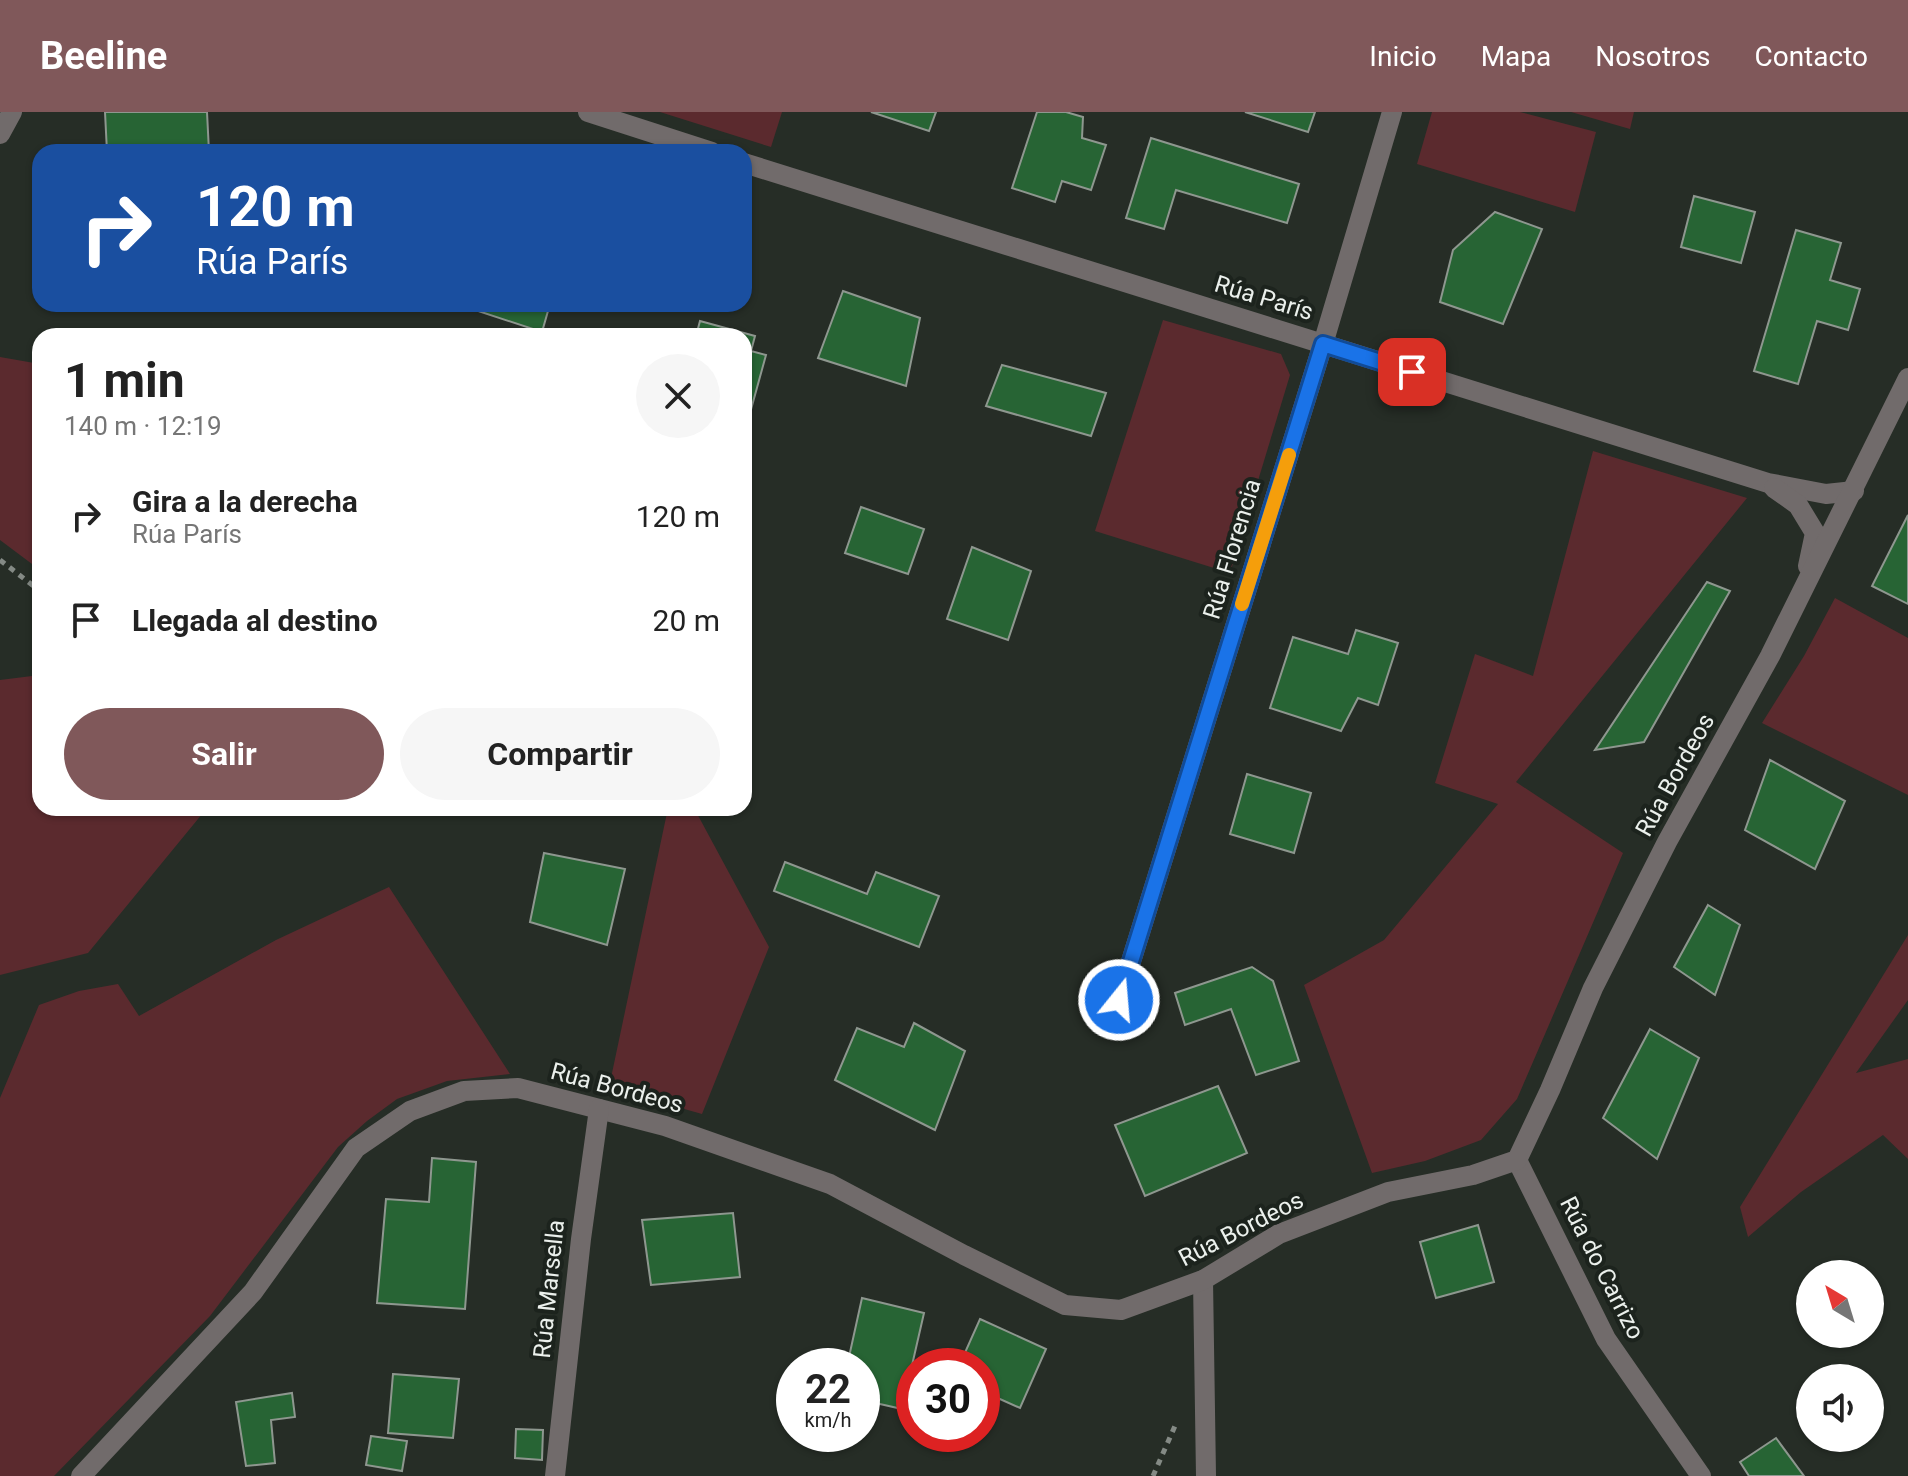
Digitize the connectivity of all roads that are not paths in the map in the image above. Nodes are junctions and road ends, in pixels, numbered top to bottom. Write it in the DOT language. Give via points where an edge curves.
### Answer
graph roads {
  1 [pos="12,112"];
  2 [pos="588,112"];
  3 [pos="1392,112"];
  4 [pos="0,134"];
  5 [pos="687,144"];
  6 [pos="752,166"];
  7 [pos="1323,344"];
  8 [pos="1908,378"];
  9 [pos="1768,483"];
  10 [pos="1854,491"];
  11 [pos="1802,593"];
  12 [pos="1119,1000"];
  13 [pos="599,1109"];
  14 [pos="1517,1160"];
  15 [pos="1203,1280"];
  16 [pos="81,1476"];
  17 [pos="555,1476"];
  18 [pos="1206,1476"];
  19 [pos="1701,1476"];
  1 -- 4 [label="street"];
  2 -- 5 [label="street"];
  3 -- 7 [label="street, Rúa Florencia"];
  6 -- 7 [label="street, Rúa París"];
  7 -- 9 [label="street, Rúa París"];
  7 -- 12 [label="street, Rúa Florencia"];
  8 -- 10 [label="street, Rúa Bordeos"];
  9 -- 10 [label="street, Rúa París" via="1826,494"];
  9 -- 11 [label="street, Rúa París" via="1798,505 1815,533"];
  10 -- 11 [label="street, Rúa Bordeos"];
  11 -- 14 [label="street, Rúa Bordeos" via="1593,988"];
  13 -- 15 [label="street, Rúa Bordeos" via="665,1126 830,1184 1065,1305 1121,1310"];
  13 -- 16 [label="street, Rúa Bordeos" via="518,1088 464,1091 410,1111 356,1148 253,1292"];
  13 -- 17 [label="street, Rúa Marsella"];
  14 -- 15 [label="street, Rúa Bordeos" via="1388,1192 1279,1234"];
  14 -- 19 [label="street, Rúa do Carrizo" via="1606,1339"];
  15 -- 18 [label="street"];
}
